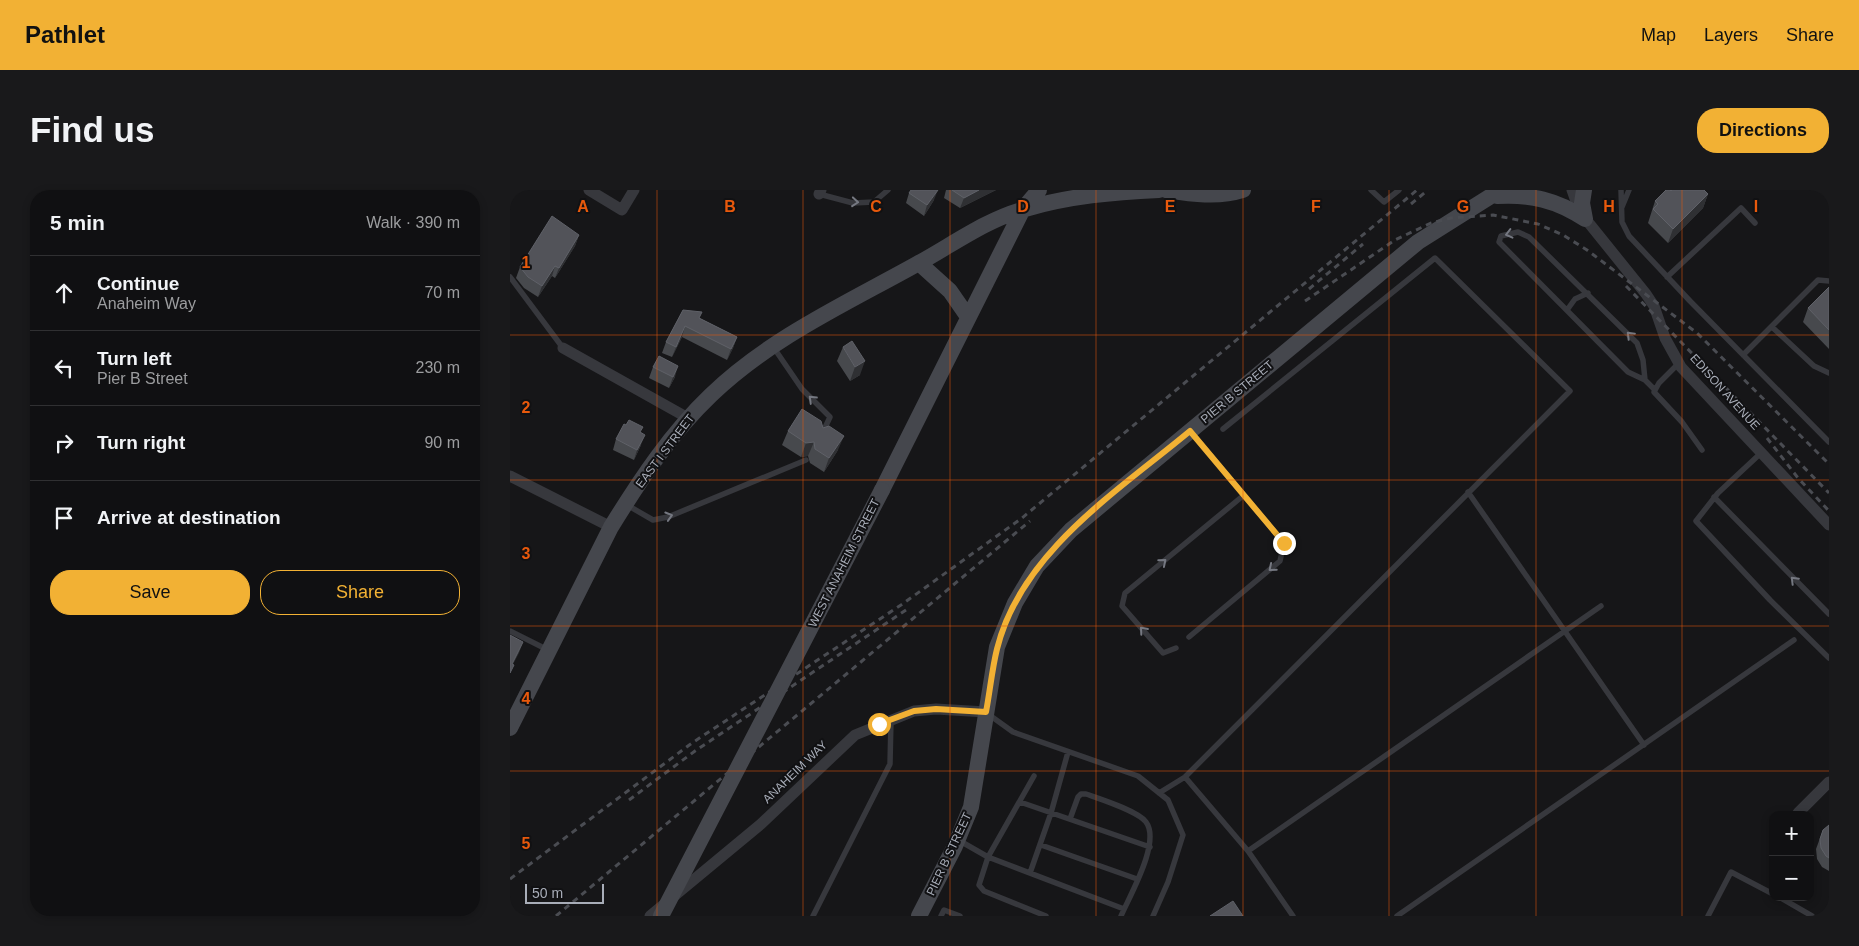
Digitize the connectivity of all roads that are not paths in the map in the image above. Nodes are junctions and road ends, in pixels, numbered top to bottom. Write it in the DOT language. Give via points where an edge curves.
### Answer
graph roads {
  1 [pos="589,190"];
  2 [pos="634,190"];
  3 [pos="888,190"];
  4 [pos="1027,190"];
  5 [pos="1039,190"];
  6 [pos="1159,190"];
  7 [pos="1166,190"];
  8 [pos="1243,190"];
  9 [pos="1371,190"];
  10 [pos="1399,190"];
  11 [pos="1508,190"];
  12 [pos="1572,190"];
  13 [pos="1584,190"];
  14 [pos="1620,190"];
  15 [pos="1629,190"];
  16 [pos="1133,191"];
  17 [pos="820,192"];
  18 [pos="1492,196"];
  19 [pos="1023,209"];
  20 [pos="1621,209"];
  21 [pos="1585,218"];
  22 [pos="1755,223"];
  23 [pos="919,263"];
  24 [pos="1666,276"];
  25 [pos="510,277"];
  26 [pos="1829,281"];
  27 [pos="1588,293"];
  28 [pos="1567,310"];
  29 [pos="968,317"];
  30 [pos="1772,326"];
  31 [pos="773,346"];
  32 [pos="563,348"];
  33 [pos="1743,356"];
  34 [pos="1679,364"];
  35 [pos="1829,373"];
  36 [pos="1645,380"];
  37 [pos="1654,389"];
  38 [pos="688,418"];
  39 [pos="1223,429"];
  40 [pos="1190,431"];
  41 [pos="820,438"];
  42 [pos="1829,442"];
  43 [pos="1702,450"];
  44 [pos="1761,453"];
  45 [pos="806,460"];
  46 [pos="510,476"];
  47 [pos="1468,492"];
  48 [pos="1244,495"];
  49 [pos="1714,497"];
  50 [pos="626,504"];
  51 [pos="1829,526"];
  52 [pos="611,527"];
  53 [pos="1601,606"];
  54 [pos="1829,614"];
  55 [pos="510,631"];
  56 [pos="1566,631"];
  57 [pos="1189,636"];
  58 [pos="1794,640"];
  59 [pos="1176,648"];
  60 [pos="548,650"];
  61 [pos="1829,658"];
  62 [pos="986,712"];
  63 [pos="891,720"];
  64 [pos="510,728"];
  65 [pos="1644,744"];
  66 [pos="1068,752"];
  67 [pos="1034,776"];
  68 [pos="1185,777"];
  69 [pos="1829,782"];
  70 [pos="1159,793"];
  71 [pos="1020,802"];
  72 [pos="1800,811"];
  73 [pos="1051,813"];
  74 [pos="1070,819"];
  75 [pos="958,840"];
  76 [pos="1041,845"];
  77 [pos="1150,847"];
  78 [pos="1248,851"];
  79 [pos="988,857"];
  80 [pos="1030,873"];
  81 [pos="1137,879"];
  82 [pos="1769,892"];
  83 [pos="1786,901"];
  84 [pos="1124,909"];
  85 [pos="650,916"];
  86 [pos="661,916"];
  87 [pos="813,916"];
  88 [pos="919,916"];
  89 [pos="941,916"];
  90 [pos="960,916"];
  91 [pos="1046,916"];
  92 [pos="1121,916"];
  93 [pos="1153,916"];
  94 [pos="1293,916"];
  95 [pos="1398,916"];
  96 [pos="1708,916"];
  97 [pos="1812,916"];
  1 -- 2 [label="street" via="622,210"];
  17 -- 3 [label="lane, one-way" via="854,203 874,202"];
  4 -- 19 [label="main road, WEST ANAHEIM STREET"];
  5 -- 19 [label="main road, WEST ANAHEIM STREET"];
  6 -- 16 [label="main road"];
  7 -- 8 [label="main road" via="1202,195 1232,194"];
  9 -- 10 [label="lane" via="1384,202"];
  11 -- 18 [label="main road, PIER B STREET"];
  12 -- 21 [label="street, EDISON AVENUE" via="1578,210"];
  13 -- 21 [label="main road"];
  14 -- 20 [label="lane"];
  15 -- 20 [label="lane"];
  16 -- 19 [label="main road" via="1094,194"];
  18 -- 21 [label="main road" via="1537,197 1555,202"];
  18 -- 40 [label="main road, PIER B STREET" via="1418,242"];
  19 -- 23 [label="main road, EAST I STREET" via="984,226"];
  19 -- 29 [label="main road, WEST ANAHEIM STREET"];
  20 -- 24 [label="lane" via="1625,230"];
  21 -- 34 [label="street, EDISON AVENUE" via="1654,306 1665,338"];
  22 -- 24 [label="lane" via="1741,208"];
  23 -- 29 [label="main road" via="950,291"];
  23 -- 31 [label="main road, EAST I STREET"];
  24 -- 33 [label="lane"];
  25 -- 32 [label="lane"];
  26 -- 30 [label="lane" via="1818,280"];
  27 -- 28 [label="lane" via="1575,299"];
  27 -- 28 [label="lane, one-way" via="1529,237 1518,232 1501,236 1499,242"];
  36 -- 27 [label="lane, one-way" via="1644,360 1637,343"];
  28 -- 36 [label="lane" via="1628,372"];
  29 -- 86 [label="main road, WEST ANAHEIM STREET, bridge"];
  30 -- 33 [label="lane"];
  30 -- 35 [label="lane" via="1814,366"];
  31 -- 38 [label="main road, EAST I STREET" via="744,366"];
  41 -- 31 [label="lane, one-way" via="830,417 802,389"];
  32 -- 38 [label="street"];
  33 -- 42 [label="lane"];
  34 -- 37 [label="lane"];
  34 -- 44 [label="street, EDISON AVENUE"];
  36 -- 37 [label="lane"];
  37 -- 43 [label="lane"];
  38 -- 50 [label="main road, EAST I STREET"];
  39 -- 47 [label="lane" via="1435,258 1570,391"];
  40 -- 48 [label="lane"];
  40 -- 62 [label="main road, PIER B STREET" via="1071,530 1037,566 1015,603 997,647"];
  44 -- 49 [label="lane"];
  44 -- 51 [label="street, EDISON AVENUE"];
  50 -- 45 [label="lane, one-way" via="653,520 668,517"];
  46 -- 52 [label="street"];
  47 -- 56 [label="lane"];
  47 -- 68 [label="lane"];
  48 -- 57 [label="lane, one-way" via="1284,543 1280,561"];
  59 -- 48 [label="lane, one-way" via="1164,653 1122,606 1125,593"];
  54 -- 49 [label="lane, one-way"];
  49 -- 61 [label="lane" via="1696,521"];
  50 -- 52 [label="main road, EAST I STREET"];
  52 -- 60 [label="main road, EAST I STREET"];
  53 -- 56 [label="lane"];
  55 -- 60 [label="lane"];
  56 -- 65 [label="lane"];
  56 -- 78 [label="lane"];
  58 -- 65 [label="lane"];
  60 -- 64 [label="main road, EAST I STREET"];
  62 -- 63 [label="street, ANAHEIM WAY" via="936,709 914,711"];
  62 -- 66 [label="lane" via="1013,732"];
  62 -- 75 [label="main road, PIER B STREET" via="971,807"];
  63 -- 85 [label="street, ANAHEIM WAY" via="847,741 761,824"];
  63 -- 87 [label="lane" via="890,764"];
  65 -- 95 [label="lane"];
  66 -- 70 [label="lane" via="1138,776"];
  66 -- 73 [label="lane"];
  67 -- 71 [label="lane"];
  68 -- 70 [label="lane"];
  68 -- 78 [label="lane"];
  69 -- 72 [label="street"];
  70 -- 93 [label="lane" via="1168,800 1182,835 1168,882"];
  71 -- 73 [label="lane"];
  71 -- 79 [label="lane"];
  73 -- 74 [label="lane"];
  73 -- 76 [label="lane"];
  74 -- 77 [label="lane"];
  74 -- 77 [label="lane" via="1078,797 1086,794 1146,821"];
  75 -- 79 [label="lane"];
  75 -- 88 [label="main road, PIER B STREET"];
  76 -- 80 [label="lane"];
  76 -- 81 [label="lane"];
  77 -- 81 [label="lane"];
  78 -- 94 [label="lane"];
  79 -- 80 [label="lane"];
  79 -- 91 [label="lane" via="979,880 980,889"];
  80 -- 84 [label="lane"];
  81 -- 84 [label="lane"];
  82 -- 96 [label="lane" via="1731,872"];
  83 -- 97 [label="lane"];
  84 -- 92 [label="lane"];
  89 -- 90 [label="lane" via="944,910"];
}
